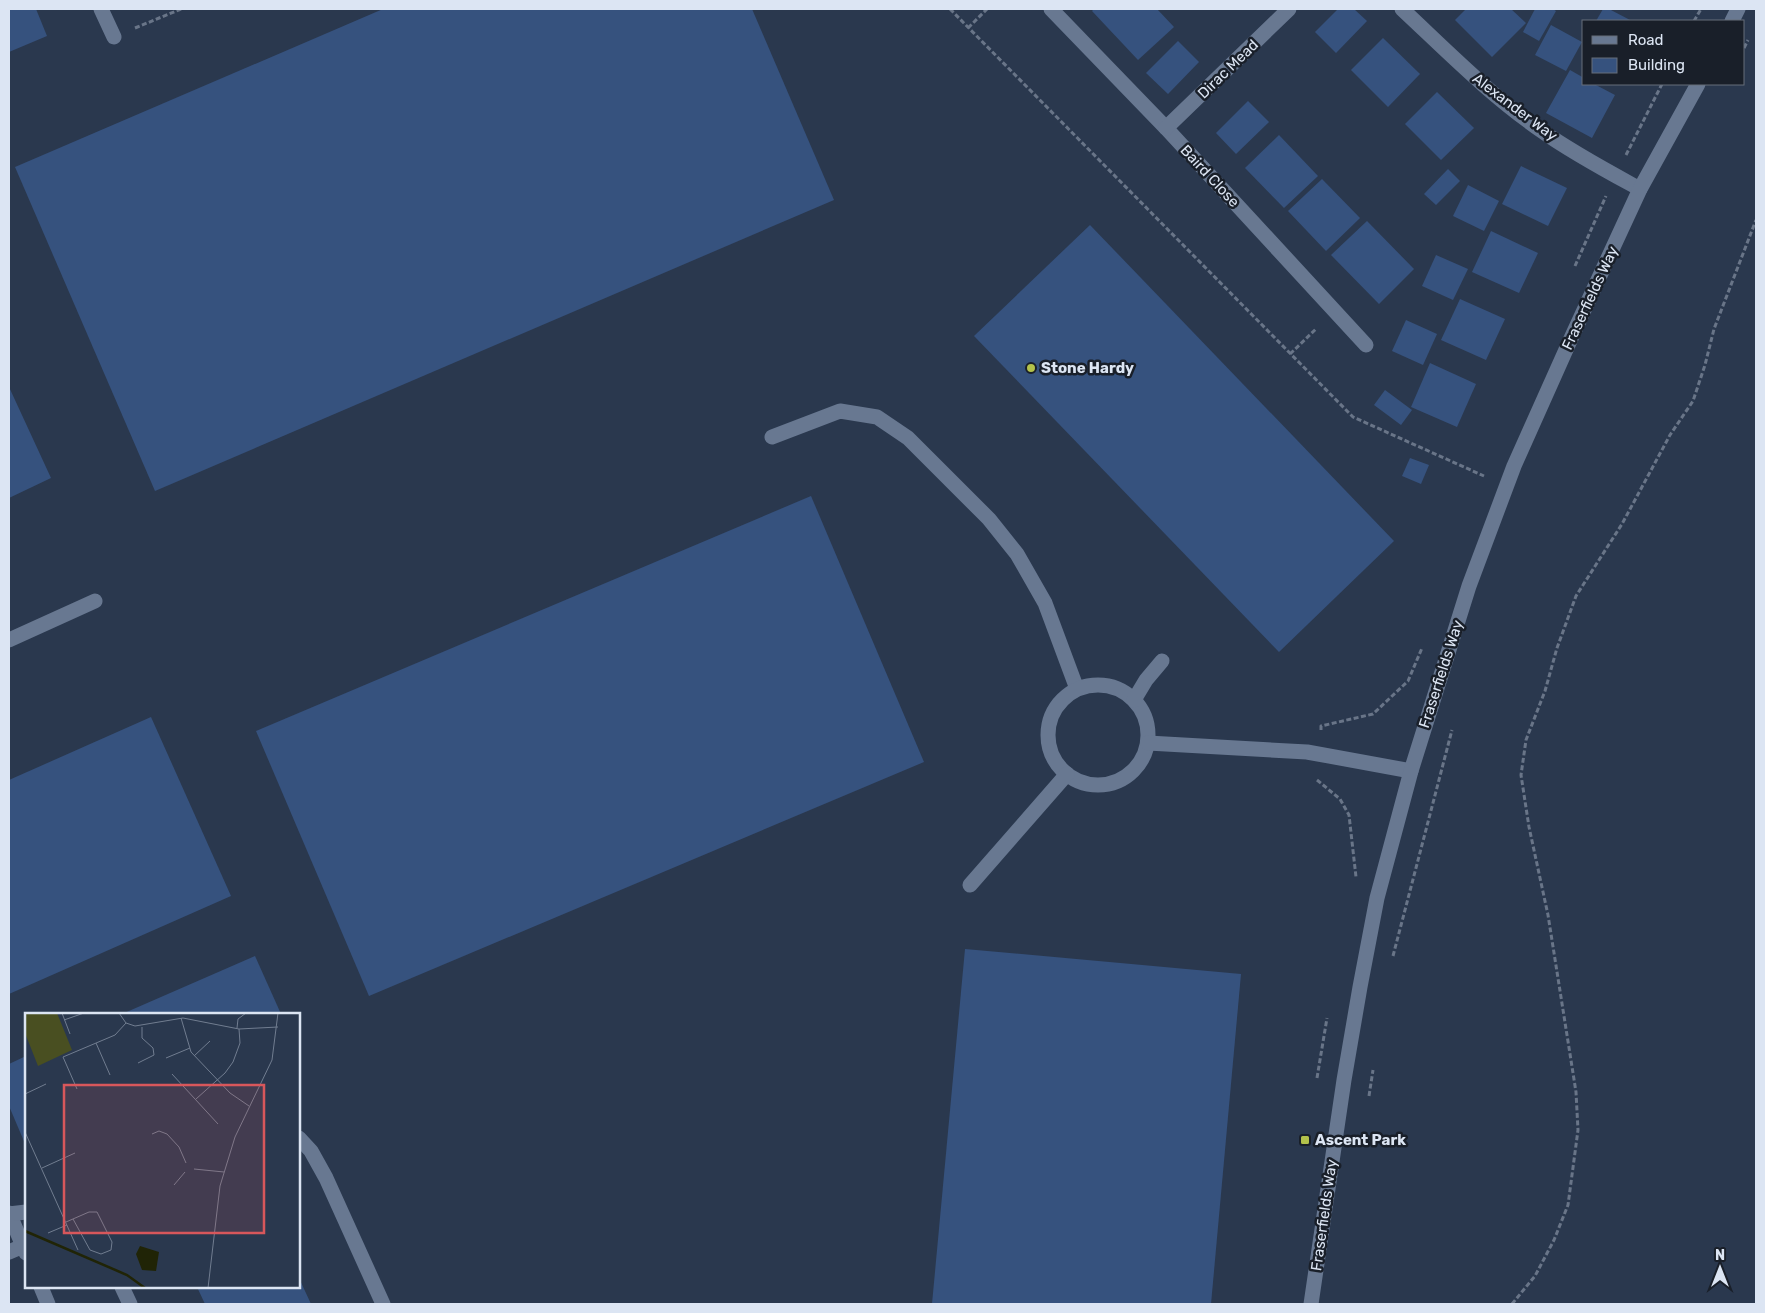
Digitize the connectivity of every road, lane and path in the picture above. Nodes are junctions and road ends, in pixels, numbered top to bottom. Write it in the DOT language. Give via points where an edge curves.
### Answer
graph roads {
  1 [pos="101,9"];
  2 [pos="181,9"];
  3 [pos="950,9"];
  4 [pos="987,9"];
  5 [pos="1051,9"];
  6 [pos="1288,9"];
  7 [pos="1402,9"];
  8 [pos="1701,9"];
  9 [pos="1695,20"];
  10 [pos="968,28"];
  11 [pos="114,37"];
  12 [pos="1662,85"];
  13 [pos="1697,85"];
  14 [pos="1166,128"];
  15 [pos="1616,176"];
  16 [pos="1640,189"];
  17 [pos="1756,220"];
  18 [pos="1334,311"];
  19 [pos="1366,345"];
  20 [pos="1290,354"];
  21 [pos="772,437"];
  22 [pos="1489,478"];
  23 [pos="95,601"];
  24 [pos="9,640"];
  25 [pos="1162,661"];
  26 [pos="1077,689"];
  27 [pos="1134,700"];
  28 [pos="1454,722"];
  29 [pos="1148,743"];
  30 [pos="1410,771"];
  31 [pos="1067,774"];
  32 [pos="970,885"];
  33 [pos="1393,958"];
  34 [pos="1374,1062"];
  35 [pos="1368,1099"];
  36 [pos="300,1139"];
  37 [pos="25,1212"];
  38 [pos="9,1214"];
  39 [pos="25,1250"];
  40 [pos="9,1252"];
  41 [pos="41,1288"];
  42 [pos="122,1288"];
  43 [pos="48,1304"];
  44 [pos="130,1304"];
  45 [pos="384,1304"];
  46 [pos="1312,1304"];
  47 [pos="1512,1304"];
  1 -- 11 [label="street"];
  2 -- 11 [label="path"];
  3 -- 10 [label="path"];
  4 -- 10 [label="path"];
  5 -- 14 [label="street, Baird Close"];
  6 -- 14 [label="street, Dirac Mead"];
  7 -- 15 [label="street, Alexander Way" via="1470,74 1542,131"];
  8 -- 9 [label="path"];
  10 -- 20 [label="path"];
  12 -- 15 [label="path"];
  13 -- 16 [label="street, Fraserfields Way"];
  14 -- 18 [label="street, Baird Close"];
  15 -- 16 [label="street, Alexander Way"];
  16 -- 30 [label="street, Fraserfields Way" via="1514,466 1469,586"];
  17 -- 47 [label="path" via="1714,329 1693,401 1576,596 1526,740 1521,775 1548,915 1576,1092 1578,1130 1568,1205 1539,1269"];
  18 -- 19 [label="street, Baird Close"];
  18 -- 20 [label="path"];
  20 -- 22 [label="path" via="1353,417"];
  21 -- 26 [label="street" via="840,411 877,417 908,438 989,519 1017,554 1045,603"];
  23 -- 24 [label="street"];
  25 -- 27 [label="street"];
  26 -- 27 [label="street" via="1108,685"];
  26 -- 31 [label="street" via="1056,708 1047,736 1056,764"];
  27 -- 29 [label="street" via="1148,728"];
  28 -- 33 [label="path"];
  29 -- 30 [label="street" via="1307,752"];
  29 -- 31 [label="street" via="1142,759 1116,782 1100,785 1082,782"];
  30 -- 46 [label="street, Fraserfields Way" via="1377,898 1360,987"];
  31 -- 32 [label="street"];
  34 -- 35 [label="path"];
  36 -- 45 [label="street" via="326,1178"];
  37 -- 38 [label="street"];
  38 -- 39 [label="street"];
  39 -- 40 [label="street"];
  41 -- 43 [label="street"];
  42 -- 44 [label="street"];
}
